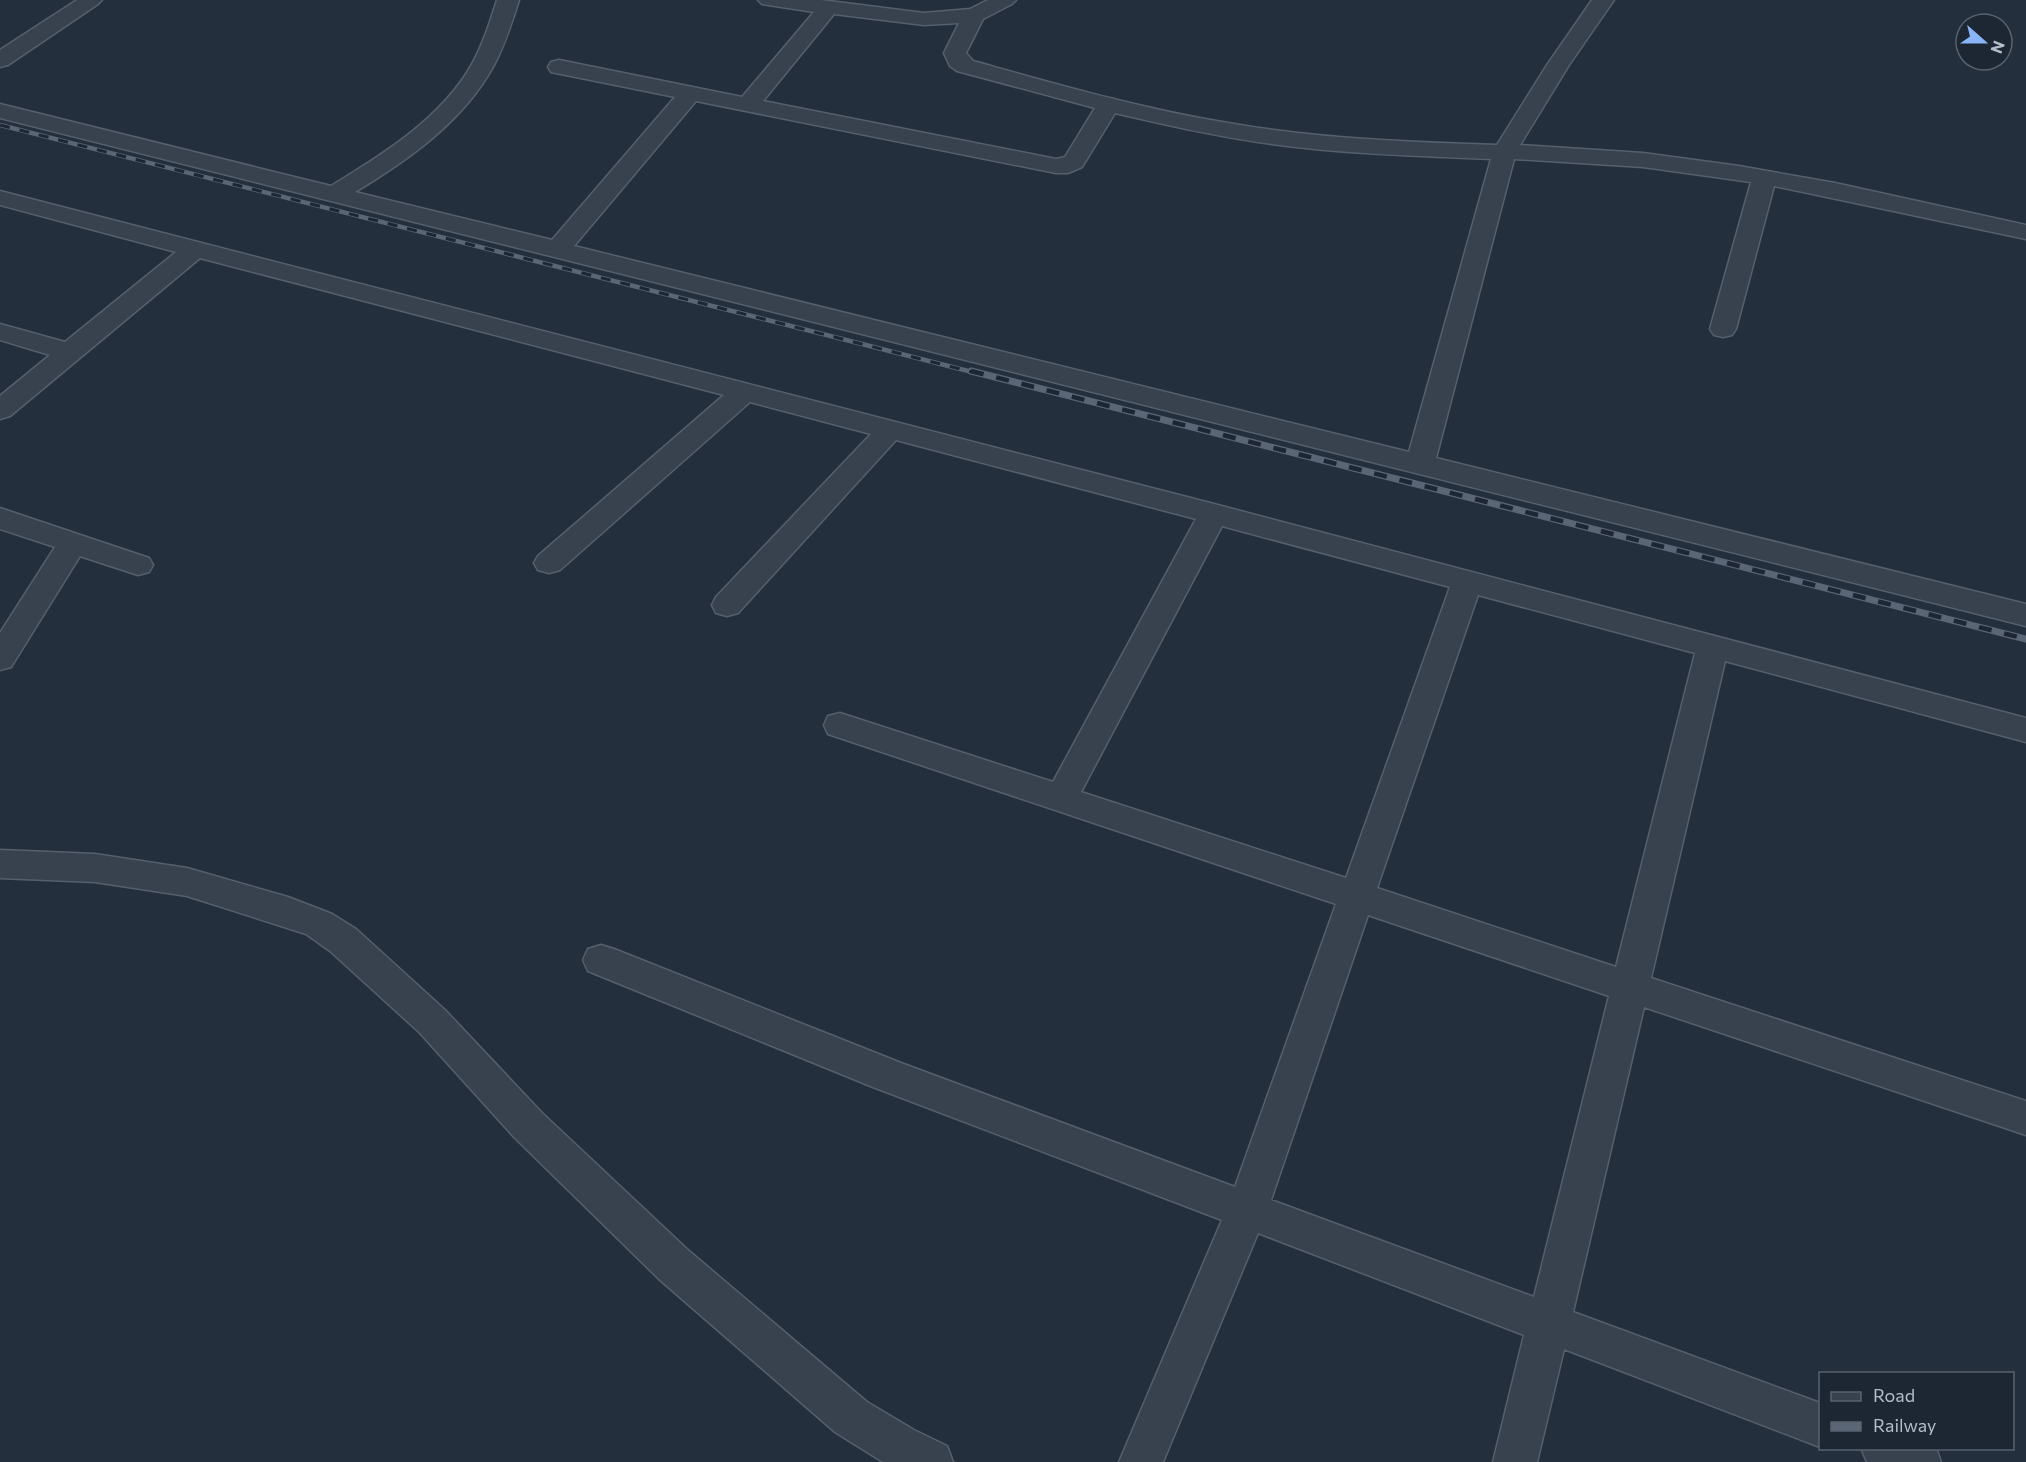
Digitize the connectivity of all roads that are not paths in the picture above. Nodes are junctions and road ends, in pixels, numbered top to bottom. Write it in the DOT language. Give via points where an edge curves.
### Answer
graph roads {
  1 [pos="91,0"];
  2 [pos="508,0"];
  3 [pos="769,0"];
  4 [pos="1005,0"];
  5 [pos="1603,0"];
  6 [pos="829,7"];
  7 [pos="974,15"];
  8 [pos="0,60"];
  9 [pos="559,67"];
  10 [pos="691,93"];
  11 [pos="1109,104"];
  12 [pos="748,105"];
  13 [pos="0,111"];
  14 [pos="1504,153"];
  15 [pos="1764,177"];
  16 [pos="334,194"];
  17 [pos="0,198"];
  18 [pos="2026,232"];
  19 [pos="195,249"];
  20 [pos="557,250"];
  21 [pos="1723,329"];
  22 [pos="0,332"];
  23 [pos="70,352"];
  24 [pos="744,393"];
  25 [pos="0,410"];
  26 [pos="889,430"];
  27 [pos="1420,464"];
  28 [pos="1214,514"];
  29 [pos="0,518"];
  30 [pos="73,543"];
  31 [pos="549,563"];
  32 [pos="138,565"];
  33 [pos="1467,582"];
  34 [pos="727,605"];
  35 [pos="2026,615"];
  36 [pos="1712,648"];
  37 [pos="0,659"];
  38 [pos="840,725"];
  39 [pos="2026,730"];
  40 [pos="1061,798"];
  41 [pos="0,864"];
  42 [pos="1356,896"];
  43 [pos="601,960"];
  44 [pos="1628,986"];
  45 [pos="2026,1118"];
  46 [pos="1246,1210"];
  47 [pos="1548,1323"];
  48 [pos="1819,1424"];
  49 [pos="1886,1450"];
  50 [pos="931,1462"];
  51 [pos="1141,1462"];
  52 [pos="1515,1462"];
  53 [pos="1919,1462"];
  1 -- 8 [label="street"];
  2 -- 16 [label="street" via="479,71 458,100 422,134"];
  3 -- 6 [label="street"];
  4 -- 7 [label="street"];
  5 -- 14 [label="street"];
  6 -- 7 [label="street" via="924,19"];
  6 -- 12 [label="street"];
  7 -- 11 [label="street" via="955,53 965,66"];
  9 -- 10 [label="street"];
  10 -- 12 [label="street"];
  10 -- 20 [label="street"];
  11 -- 12 [label="street" via="1074,162 1056,166"];
  11 -- 14 [label="street" via="1269,137"];
  13 -- 16 [label="street"];
  14 -- 15 [label="street" via="1641,160"];
  14 -- 27 [label="street"];
  15 -- 18 [label="street"];
  15 -- 21 [label="street"];
  16 -- 20 [label="street"];
  17 -- 19 [label="street"];
  19 -- 23 [label="street"];
  19 -- 24 [label="street"];
  20 -- 27 [label="street"];
  22 -- 23 [label="street"];
  23 -- 25 [label="street"];
  24 -- 26 [label="street"];
  24 -- 31 [label="street"];
  26 -- 28 [label="street"];
  26 -- 34 [label="street"];
  27 -- 35 [label="street"];
  28 -- 33 [label="street"];
  28 -- 40 [label="street"];
  29 -- 30 [label="street"];
  30 -- 32 [label="street"];
  30 -- 37 [label="street"];
  33 -- 36 [label="street"];
  33 -- 42 [label="street"];
  36 -- 39 [label="street"];
  36 -- 44 [label="street"];
  38 -- 40 [label="street"];
  40 -- 42 [label="street"];
  41 -- 50 [label="street" via="95,868 186,882 319,924 343,940 432,1021 528,1125 674,1265 851,1417"];
  42 -- 44 [label="street"];
  42 -- 46 [label="street"];
  43 -- 46 [label="street" via="887,1075"];
  44 -- 45 [label="street"];
  44 -- 47 [label="street"];
  46 -- 47 [label="street"];
  46 -- 51 [label="street"];
  47 -- 48 [label="street"];
  47 -- 52 [label="street"];
  49 -- 53 [label="street"];
}
